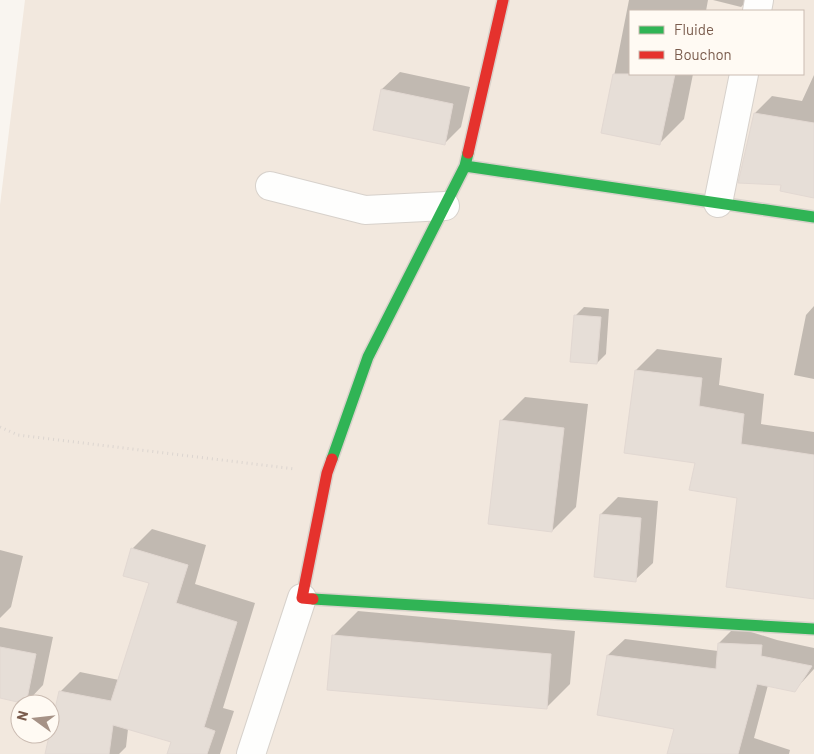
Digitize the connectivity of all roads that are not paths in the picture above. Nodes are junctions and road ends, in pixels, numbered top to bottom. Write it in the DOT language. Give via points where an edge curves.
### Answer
graph roads {
  1 [pos="503,0"];
  2 [pos="744,75"];
  3 [pos="465,166"];
  4 [pos="270,186"];
  5 [pos="718,203"];
  6 [pos="445,206"];
  7 [pos="814,217"];
  8 [pos="302,598"];
  9 [pos="814,629"];
  10 [pos="251,754"];
  1 -- 3 [label="street"];
  2 -- 5 [label="street"];
  3 -- 5 [label="street"];
  3 -- 6 [label="street"];
  4 -- 6 [label="street" via="365,210"];
  5 -- 7 [label="street"];
  6 -- 8 [label="street" via="368,357 328,472"];
  8 -- 9 [label="street"];
  8 -- 10 [label="street"];
}
